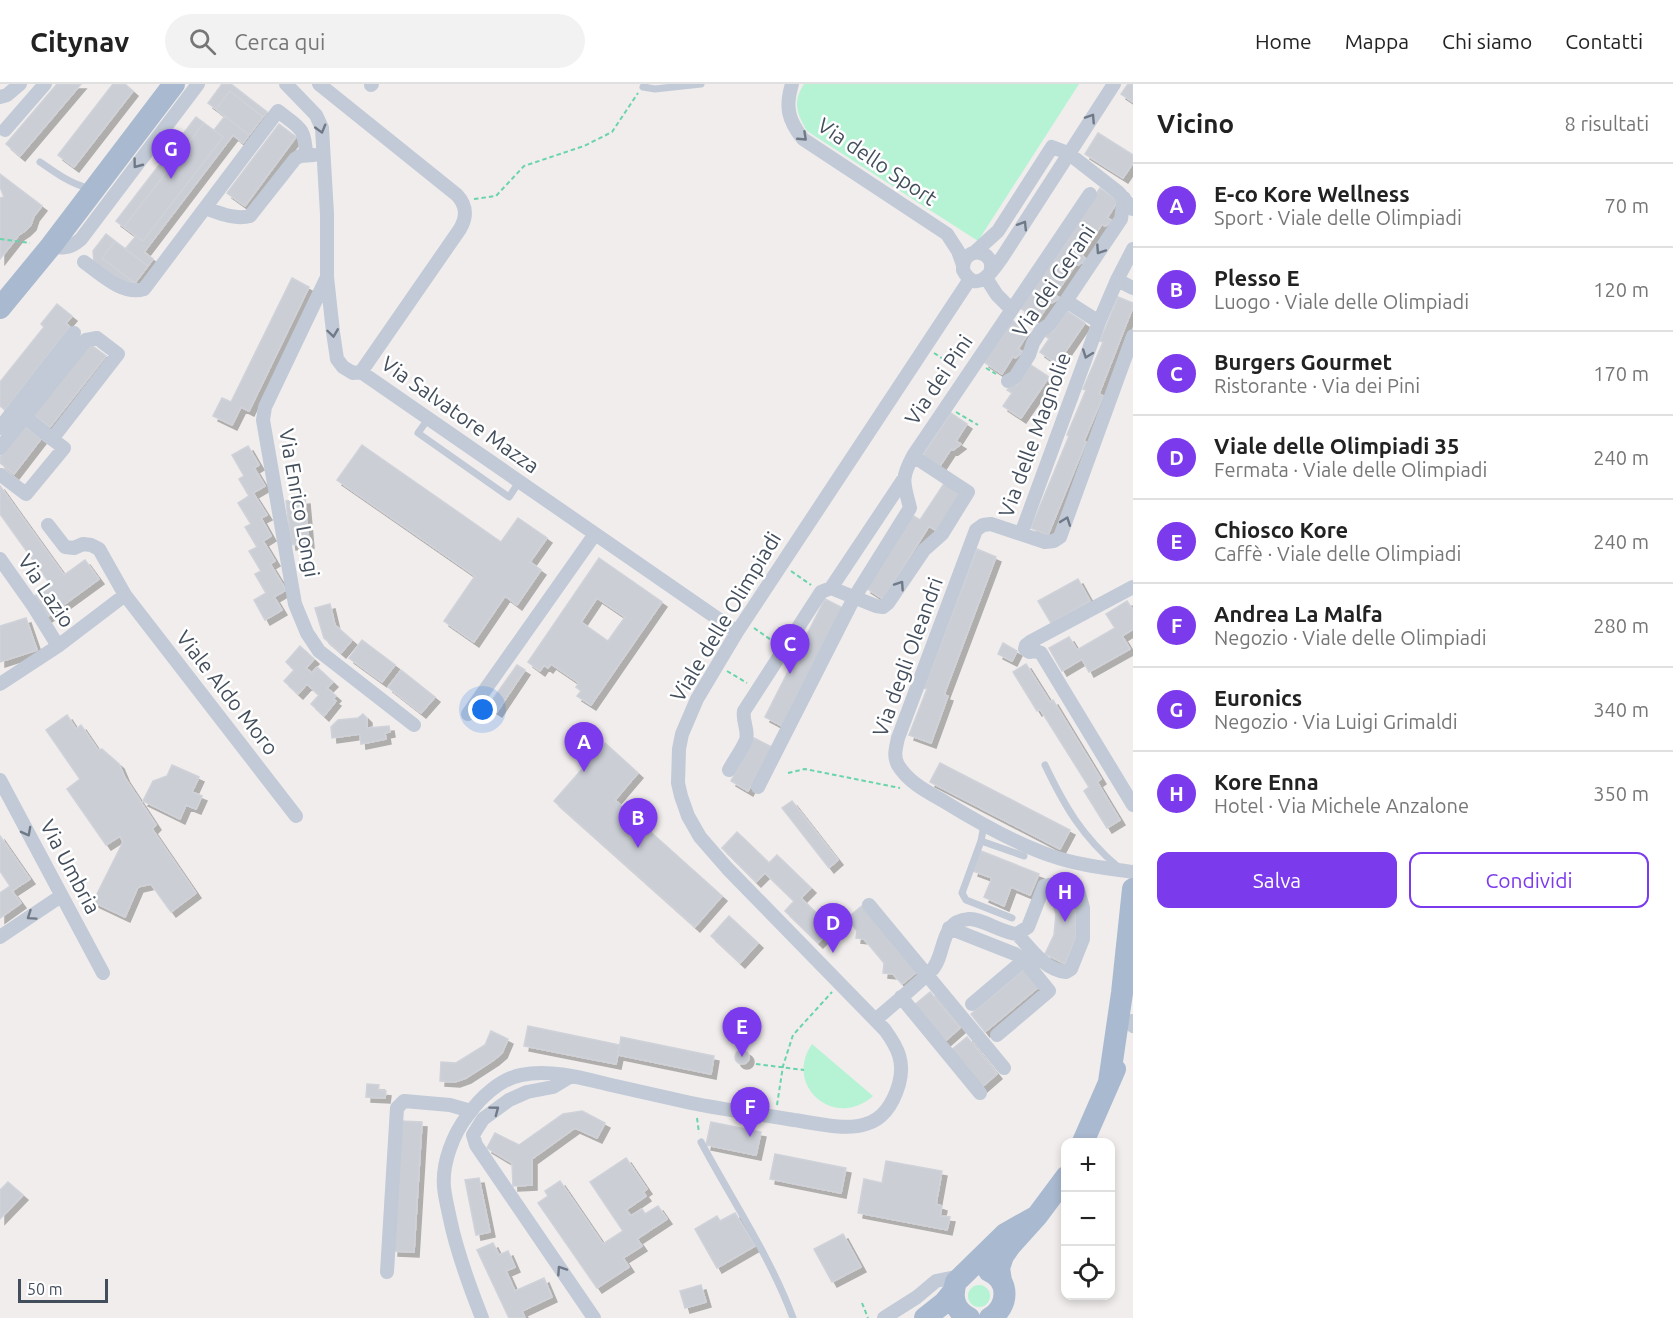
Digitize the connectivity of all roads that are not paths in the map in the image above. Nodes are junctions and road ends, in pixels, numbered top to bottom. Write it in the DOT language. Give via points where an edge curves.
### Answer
graph roads {
  1 [pos="20,84"];
  2 [pos="45,84"];
  3 [pos="174,84"];
  4 [pos="198,84"];
  5 [pos="286,84"];
  6 [pos="320,84"];
  7 [pos="701,84"];
  8 [pos="792,84"];
  9 [pos="1114,84"];
  10 [pos="644,85"];
  11 [pos="689,85"];
  12 [pos="0,97"];
  13 [pos="5,130"];
  14 [pos="1068,153"];
  15 [pos="306,155"];
  16 [pos="325,155"];
  17 [pos="40,162"];
  18 [pos="93,189"];
  19 [pos="1090,194"];
  20 [pos="1128,203"];
  21 [pos="205,208"];
  22 [pos="51,246"];
  23 [pos="1133,249"];
  24 [pos="975,252"];
  25 [pos="84,262"];
  26 [pos="963,265"];
  27 [pos="988,276"];
  28 [pos="327,278"];
  29 [pos="970,279"];
  30 [pos="1117,280"];
  31 [pos="1133,288"];
  32 [pos="3,301"];
  33 [pos="1066,301"];
  34 [pos="1011,309"];
  35 [pos="1099,322"];
  36 [pos="74,333"];
  37 [pos="1133,336"];
  38 [pos="361,372"];
  39 [pos="1008,381"];
  40 [pos="25,417"];
  41 [pos="0,428"];
  42 [pos="52,439"];
  43 [pos="0,448"];
  44 [pos="913,456"];
  45 [pos="0,476"];
  46 [pos="903,480"];
  47 [pos="48,525"];
  48 [pos="595,534"];
  49 [pos="1021,534"];
  50 [pos="0,559"];
  51 [pos="1133,587"];
  52 [pos="826,590"];
  53 [pos="125,595"];
  54 [pos="854,598"];
  55 [pos="737,632"];
  56 [pos="58,646"];
  57 [pos="0,684"];
  58 [pos="468,714"];
  59 [pos="414,725"];
  60 [pos="1045,765"];
  61 [pos="729,770"];
  62 [pos="1113,772"];
  63 [pos="1133,782"];
  64 [pos="1,784"];
  65 [pos="758,787"];
  66 [pos="1133,805"];
  67 [pos="296,816"];
  68 [pos="984,825"];
  69 [pos="981,841"];
  70 [pos="1024,856"];
  71 [pos="1129,877"];
  72 [pos="61,896"];
  73 [pos="869,905"];
  74 [pos="1012,918"];
  75 [pos="949,928"];
  76 [pos="1017,934"];
  77 [pos="0,937"];
  78 [pos="1024,960"];
  79 [pos="103,973"];
  80 [pos="927,975"];
  81 [pos="901,997"];
  82 [pos="972,1004"];
  83 [pos="1132,1016"];
  84 [pos="875,1020"];
  85 [pos="997,1035"];
  86 [pos="1004,1068"];
  87 [pos="571,1076"];
  88 [pos="1109,1082"];
  89 [pos="980,1093"];
  90 [pos="471,1111"];
  91 [pos="1085,1138"];
  92 [pos="701,1142"];
  93 [pos="1061,1183"];
  94 [pos="1037,1216"];
  95 [pos="387,1272"];
  96 [pos="1001,1281"];
  97 [pos="958,1283"];
  98 [pos="482,1318"];
  99 [pos="594,1318"];
  100 [pos="793,1318"];
  101 [pos="884,1318"];
  102 [pos="925,1318"];
  103 [pos="969,1318"];
  104 [pos="990,1318"];
  1 -- 12 [label="street"];
  2 -- 13 [label="street"];
  3 -- 18 [label="main road"];
  4 -- 22 [label="street, one-way" via="81,239 66,248"];
  5 -- 16 [label="street, Via Enrico Longi, one-way" via="319,121"];
  6 -- 38 [label="street, Via Salvatore Mazza" via="464,204 460,229"];
  7 -- 11 [label="lane"];
  8 -- 26 [label="street, Via dello Sport, one-way" via="787,99 789,116 802,139 947,234"];
  14 -- 9 [label="street, one-way"];
  10 -- 11 [label="lane" via="655,89"];
  14 -- 20 [label="street"];
  14 -- 24 [label="street" via="1052,147 998,231"];
  27 -- 14 [label="street, one-way"];
  15 -- 16 [label="street"];
  15 -- 21 [label="street" via="295,159 250,216 242,218"];
  15 -- 21 [label="street" via="303,131 278,111"];
  16 -- 28 [label="street, Via Enrico Longi"];
  17 -- 18 [label="lane" via="65,180"];
  18 -- 22 [label="main road"];
  19 -- 34 [label="street, Via dei Pini"];
  20 -- 33 [label="street, Via dei Gerani, one-way"];
  21 -- 25 [label="street" via="144,289 117,286"];
  22 -- 32 [label="main road"];
  23 -- 30 [label="street, Via delle Magnolie"];
  24 -- 26 [label="street"];
  24 -- 27 [label="street" via="990,261 992,269"];
  26 -- 29 [label="street"];
  27 -- 29 [label="street" via="979,281"];
  27 -- 34 [label="street" via="997,295"];
  28 -- 38 [label="street, one-way" via="337,359 352,373"];
  28 -- 59 [label="street, Via Enrico Longi" via="265,407 264,420 296,604 319,651"];
  29 -- 55 [label="street, Viale delle Olimpiadi"];
  30 -- 31 [label="street"];
  30 -- 35 [label="street, Via delle Magnolie"];
  33 -- 35 [label="street"];
  33 -- 39 [label="street, Via dei Gerani" via="1041,330 1015,377"];
  34 -- 44 [label="street, Via dei Pini"];
  35 -- 49 [label="street, Via delle Magnolie, one-way"];
  36 -- 41 [label="street"];
  49 -- 37 [label="street, Via delle Magnolie, one-way" via="1045,542 1060,537"];
  38 -- 48 [label="street, Via Salvatore Mazza"];
  40 -- 42 [label="street"];
  40 -- 42 [label="street" via="86,340 97,338 118,354"];
  40 -- 43 [label="street"];
  42 -- 45 [label="street" via="64,448 26,494"];
  44 -- 46 [label="street, Via dei Pini"];
  54 -- 44 [label="street, one-way" via="876,606 888,603 924,550 942,534 968,492"];
  46 -- 52 [label="street, Via dei Pini"];
  46 -- 54 [label="street" via="910,508"];
  47 -- 53 [label="street, Viale Aldo Moro" via="64,547 83,544 99,549"];
  48 -- 55 [label="street, Via Salvatore Mazza"];
  48 -- 58 [label="street"];
  49 -- 68 [label="street, Via degli Oleandri" via="991,524 976,530 895,752 906,776"];
  50 -- 56 [label="street, Via Lazio"];
  51 -- 62 [label="street" via="1030,642 1025,649 1041,652"];
  52 -- 54 [label="street"];
  52 -- 61 [label="street" via="744,711 746,739"];
  53 -- 56 [label="street"];
  53 -- 67 [label="street, Viale Aldo Moro"];
  54 -- 65 [label="street"];
  55 -- 84 [label="street, Viale delle Olimpiadi" via="697,699 682,734 678,775 684,806 700,837 727,868"];
  56 -- 57 [label="street"];
  60 -- 71 [label="lane" via="1074,821 1096,848"];
  62 -- 63 [label="street"];
  62 -- 66 [label="street"];
  64 -- 72 [label="street, Via Umbria, one-way"];
  68 -- 69 [label="lane"];
  68 -- 71 [label="street, Via degli Oleandri" via="1052,856"];
  69 -- 70 [label="lane"];
  69 -- 74 [label="lane" via="962,892 966,900"];
  71 -- 88 [label="main road" via="1122,993"];
  72 -- 77 [label="street, one-way"];
  72 -- 79 [label="street, Via Umbria"];
  73 -- 80 [label="street"];
  75 -- 76 [label="street" via="971,919"];
  75 -- 78 [label="street"];
  75 -- 80 [label="street"];
  76 -- 76 [label="street" via="1028,927 1044,886 1062,882 1077,887 1083,908 1083,939 1071,969 1060,972 1041,961"];
  78 -- 82 [label="street"];
  78 -- 85 [label="street" via="1049,991"];
  80 -- 81 [label="street"];
  80 -- 86 [label="street"];
  81 -- 84 [label="street"];
  81 -- 89 [label="street"];
  83 -- 88 [label="main road" via="1123,1054"];
  84 -- 87 [label="street, Viale delle Olimpiadi" via="894,1042 903,1064 890,1106 878,1119 866,1124 818,1124 694,1103"];
  87 -- 90 [label="street, Viale delle Olimpiadi" via="519,1075 489,1092"];
  99 -- 87 [label="street, one-way" via="473,1135 483,1119 508,1100 553,1087"];
  88 -- 91 [label="main road"];
  90 -- 95 [label="street" via="404,1101 397,1108"];
  90 -- 98 [label="street, Viale delle Olimpiadi" via="447,1156 444,1186 458,1252"];
  92 -- 100 [label="lane" via="759,1245"];
  93 -- 94 [label="main road"];
  94 -- 96 [label="main road" via="1003,1256 999,1268"];
  94 -- 97 [label="main road" via="1005,1234"];
  96 -- 97 [label="main road" via="994,1273 974,1269"];
  96 -- 104 [label="main road" via="1004,1303"];
  97 -- 101 [label="street" via="936,1281"];
  97 -- 102 [label="main road" via="944,1303"];
  97 -- 103 [label="main road" via="954,1302"];
}
